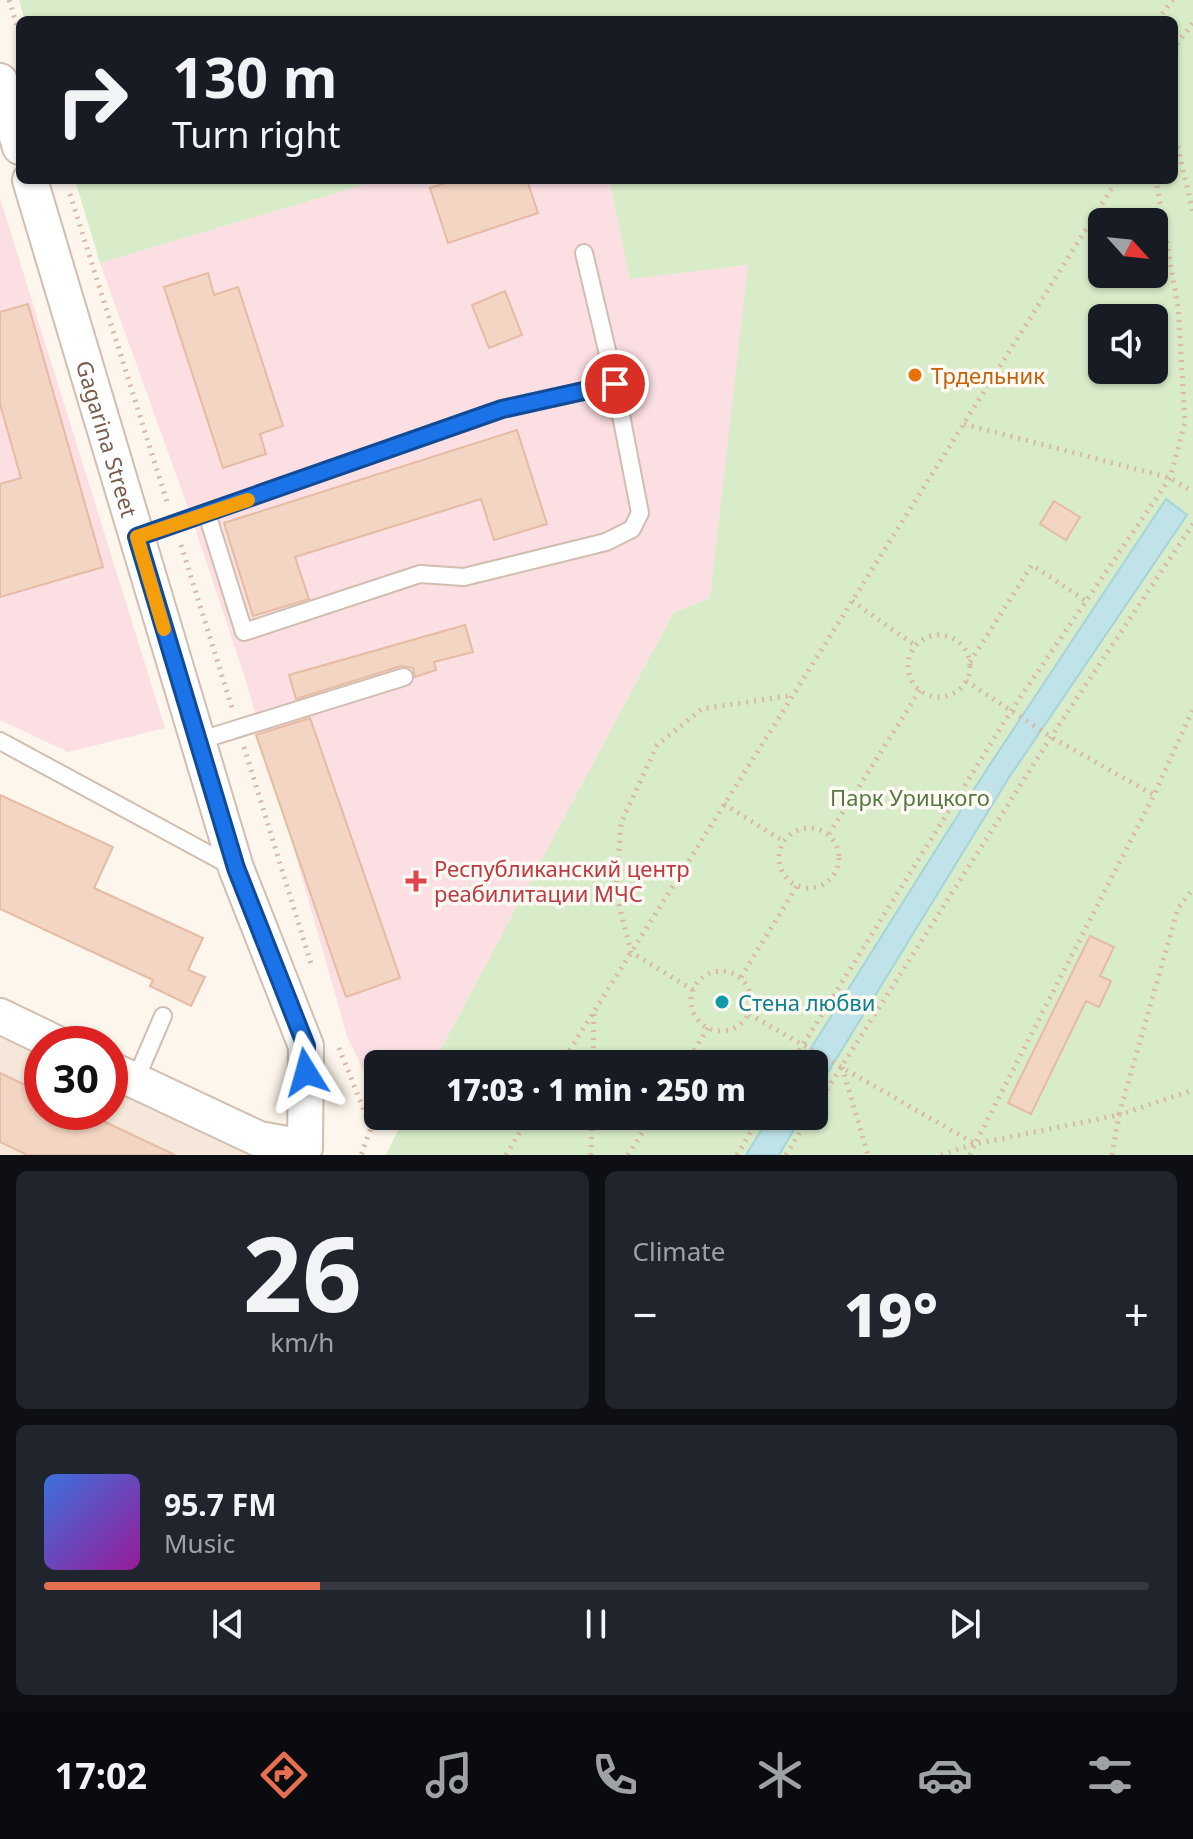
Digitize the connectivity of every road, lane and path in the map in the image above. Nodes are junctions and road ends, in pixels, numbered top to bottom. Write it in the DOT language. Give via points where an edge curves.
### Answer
graph roads {
  1 [pos="9,0"];
  2 [pos="1173,0"];
  3 [pos="1160,16"];
  4 [pos="16,22"];
  5 [pos="1193,23"];
  6 [pos="1178,43"];
  7 [pos="0,81"];
  8 [pos="16,134"];
  9 [pos="1178,148"];
  10 [pos="31,184"];
  11 [pos="67,184"];
  12 [pos="1114,184"];
  13 [pos="1157,184"];
  14 [pos="1193,213"];
  15 [pos="584,253"];
  16 [pos="615,384"];
  17 [pos="964,424"];
  18 [pos="1170,478"];
  19 [pos="1193,491"];
  20 [pos="207,514"];
  21 [pos="1193,524"];
  22 [pos="174,525"];
  23 [pos="137,537"];
  24 [pos="852,601"];
  25 [pos="1086,601"];
  26 [pos="916,646"];
  27 [pos="970,662"];
  28 [pos="404,677"];
  29 [pos="966,681"];
  30 [pos="920,690"];
  31 [pos="793,695"];
  32 [pos="1193,709"];
  33 [pos="1011,711"];
  34 [pos="238,728"];
  35 [pos="1051,737"];
  36 [pos="0,741"];
  37 [pos="198,741"];
  38 [pos="1154,795"];
  39 [pos="724,804"];
  40 [pos="829,834"];
  41 [pos="783,841"];
  42 [pos="236,868"];
  43 [pos="797,886"];
  44 [pos="1193,889"];
  45 [pos="631,952"];
  46 [pos="315,977"];
  47 [pos="741,977"];
  48 [pos="693,990"];
  49 [pos="594,1009"];
  50 [pos="749,1014"];
  51 [pos="0,1016"];
  52 [pos="163,1016"];
  53 [pos="24,1028"];
  54 [pos="708,1028"];
  55 [pos="334,1034"];
  56 [pos="803,1044"];
  57 [pos="569,1050"];
  58 [pos="593,1050"];
  59 [pos="695,1050"];
  60 [pos="799,1050"];
  61 [pos="842,1066"];
  62 [pos="128,1068"];
  63 [pos="128,1077"];
  64 [pos="828,1088"];
  65 [pos="1193,1090"];
  66 [pos="1119,1115"];
  67 [pos="521,1130"];
  68 [pos="592,1130"];
  69 [pos="644,1130"];
  70 [pos="752,1130"];
  71 [pos="801,1130"];
  72 [pos="975,1144"];
  73 [pos="304,1151"];
  74 [pos="361,1155"];
  75 [pos="506,1155"];
  76 [pos="591,1155"];
  77 [pos="628,1155"];
  78 [pos="737,1155"];
  79 [pos="786,1155"];
  80 [pos="868,1155"];
  81 [pos="941,1155"];
  82 [pos="970,1155"];
  83 [pos="1112,1155"];
  1 -- 4 [label="path"];
  2 -- 3 [label="path"];
  5 -- 6 [label="path"];
  7 -- 8 [label="street"];
  9 -- 14 [label="path"];
  10 -- 23 [label="street, Gagarina Street"];
  11 -- 22 [label="path"];
  12 -- 17 [label="path"];
  13 -- 18 [label="path" via="1178,307 1185,422"];
  15 -- 16 [label="lane"];
  16 -- 20 [label="lane" via="502,409"];
  16 -- 20 [label="lane" via="640,513 632,529 606,542 464,577 420,574 244,632"];
  17 -- 18 [label="path"];
  17 -- 24 [label="path"];
  18 -- 19 [label="path"];
  18 -- 25 [label="path"];
  20 -- 22 [label="lane"];
  21 -- 35 [label="path"];
  22 -- 23 [label="lane"];
  22 -- 34 [label="path"];
  23 -- 37 [label="street, Gagarina Street"];
  24 -- 26 [label="path"];
  24 -- 31 [label="path"];
  25 -- 27 [label="path" via="1032,565"];
  25 -- 33 [label="path"];
  26 -- 27 [label="path" via="943,635 961,644"];
  26 -- 30 [label="path" via="909,673"];
  27 -- 29 [label="path"];
  28 -- 34 [label="lane"];
  29 -- 30 [label="path" via="945,696"];
  29 -- 33 [label="path"];
  30 -- 40 [label="path"];
  31 -- 39 [label="path"];
  31 -- 45 [label="path" via="702,709 657,745 621,823 616,893"];
  32 -- 38 [label="path"];
  33 -- 35 [label="path"];
  33 -- 56 [label="path"];
  34 -- 37 [label="lane"];
  34 -- 46 [label="path"];
  35 -- 38 [label="path"];
  35 -- 61 [label="path"];
  36 -- 42 [label="lane"];
  37 -- 42 [label="street, Gagarina Street"];
  38 -- 72 [label="path"];
  39 -- 41 [label="path"];
  39 -- 45 [label="path"];
  40 -- 41 [label="path" via="799,828"];
  40 -- 43 [label="path" via="839,853 835,874 818,887"];
  41 -- 43 [label="path" via="781,872"];
  42 -- 73 [label="street, Gagarina Street" via="306,1046"];
  43 -- 47 [label="path"];
  44 -- 66 [label="path" via="1178,908"];
  45 -- 48 [label="path"];
  45 -- 49 [label="path"];
  47 -- 48 [label="path" via="719,970 708,973"];
  47 -- 50 [label="path" via="751,994"];
  48 -- 54 [label="path" via="693,1012"];
  49 -- 57 [label="path"];
  49 -- 58 [label="path"];
  50 -- 54 [label="path" via="732,1030"];
  50 -- 56 [label="path"];
  51 -- 53 [label="street"];
  52 -- 62 [label="lane"];
  54 -- 59 [label="path"];
  55 -- 74 [label="path" via="371,1128"];
  56 -- 60 [label="path"];
  56 -- 61 [label="path"];
  61 -- 64 [label="path"];
  61 -- 72 [label="path"];
  61 -- 80 [label="path"];
  63 -- 73 [label="street" via="259,1139"];
  65 -- 66 [label="path"];
  66 -- 72 [label="path"];
  66 -- 83 [label="path"];
  67 -- 75 [label="path"];
  68 -- 76 [label="path"];
  69 -- 77 [label="path"];
  70 -- 78 [label="path"];
  71 -- 79 [label="path"];
  72 -- 81 [label="path"];
  72 -- 82 [label="path"];
}
